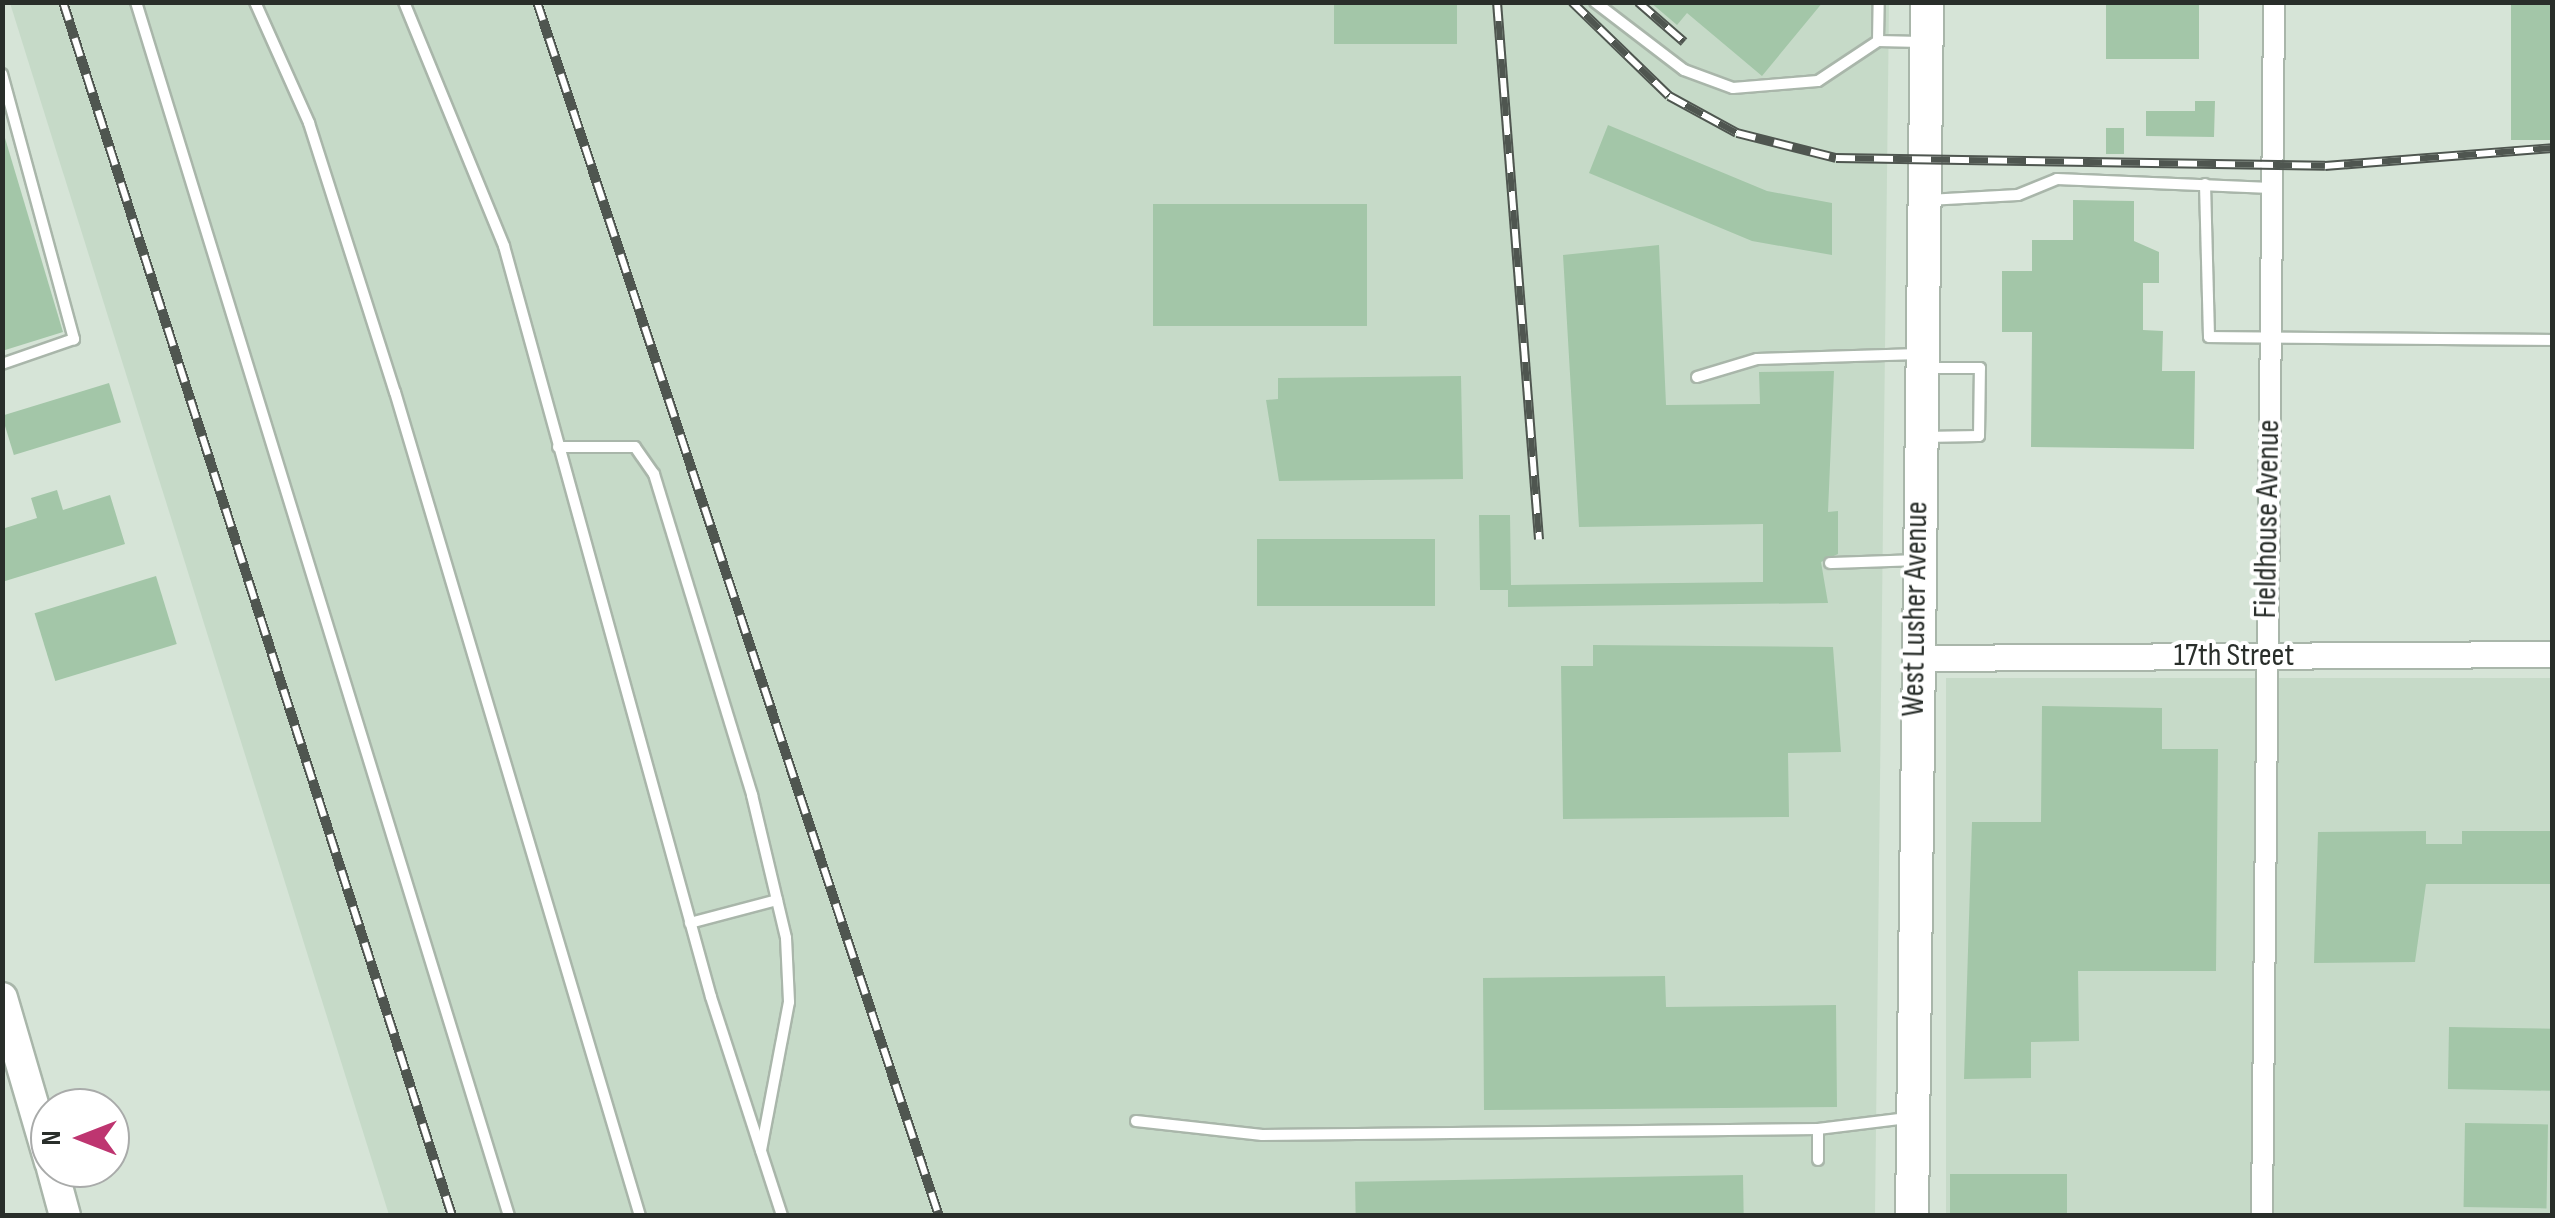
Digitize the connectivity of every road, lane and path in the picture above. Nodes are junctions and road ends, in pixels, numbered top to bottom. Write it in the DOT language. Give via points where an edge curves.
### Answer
graph roads {
  1 [pos="136,2"];
  2 [pos="255,2"];
  3 [pos="404,2"];
  4 [pos="1594,2"];
  5 [pos="1878,2"];
  6 [pos="1927,2"];
  7 [pos="2274,2"];
  8 [pos="1878,41"];
  9 [pos="1927,42"];
  10 [pos="2,74"];
  11 [pos="2205,184"];
  12 [pos="2272,188"];
  13 [pos="1922,200"];
  14 [pos="2270,340"];
  15 [pos="2552,340"];
  16 [pos="1920,361"];
  17 [pos="2,364"];
  18 [pos="1697,377"];
  19 [pos="1918,437"];
  20 [pos="558,447"];
  21 [pos="1916,560"];
  22 [pos="1830,563"];
  23 [pos="2552,654"];
  24 [pos="2266,656"];
  25 [pos="1916,658"];
  26 [pos="777,900"];
  27 [pos="690,923"];
  28 [pos="2,998"];
  29 [pos="10,1047"];
  30 [pos="30,1105"];
  31 [pos="1913,1118"];
  32 [pos="1136,1122"];
  33 [pos="1818,1129"];
  34 [pos="761,1151"];
  35 [pos="1818,1160"];
  36 [pos="57,1188"];
  37 [pos="65,1216"];
  38 [pos="508,1216"];
  39 [pos="640,1216"];
  40 [pos="782,1216"];
  41 [pos="1912,1216"];
  42 [pos="2262,1216"];
  1 -- 38 [label="lane"];
  2 -- 39 [label="lane" via="308,123 396,392"];
  3 -- 20 [label="lane" via="504,246"];
  4 -- 8 [label="lane" via="1684,70 1734,88 1818,82"];
  5 -- 8 [label="lane"];
  6 -- 9 [label="main road, West Lusher Avenue"];
  7 -- 12 [label="street, Fieldhouse Avenue"];
  8 -- 9 [label="lane"];
  9 -- 13 [label="main road, West Lusher Avenue"];
  10 -- 17 [label="lane" via="74,338"];
  11 -- 12 [label="lane"];
  11 -- 13 [label="lane" via="2057,179 2018,195"];
  11 -- 14 [label="lane" via="2208,338"];
  12 -- 14 [label="street, Fieldhouse Avenue"];
  13 -- 16 [label="main road, West Lusher Avenue"];
  14 -- 15 [label="lane"];
  14 -- 24 [label="street, Fieldhouse Avenue"];
  16 -- 18 [label="lane" via="1757,360"];
  16 -- 19 [label="main road, West Lusher Avenue"];
  16 -- 19 [label="lane" via="1980,368 1979,436"];
  19 -- 21 [label="main road, West Lusher Avenue"];
  20 -- 26 [label="lane" via="636,447 654,474"];
  20 -- 27 [label="lane"];
  21 -- 22 [label="lane"];
  21 -- 25 [label="main road, West Lusher Avenue"];
  23 -- 24 [label="street, 17th Street"];
  24 -- 25 [label="street, 17th Street"];
  24 -- 42 [label="street, Fieldhouse Avenue"];
  25 -- 31 [label="main road, West Lusher Avenue"];
  26 -- 27 [label="lane"];
  26 -- 34 [label="lane" via="788,1002"];
  27 -- 34 [label="lane"];
  28 -- 29 [label="main road"];
  29 -- 30 [label="main road"];
  31 -- 33 [label="lane"];
  31 -- 41 [label="main road, West Lusher Avenue"];
  32 -- 33 [label="lane" via="1262,1135"];
  33 -- 35 [label="lane"];
  34 -- 40 [label="lane"];
  36 -- 37 [label="main road"];
}
